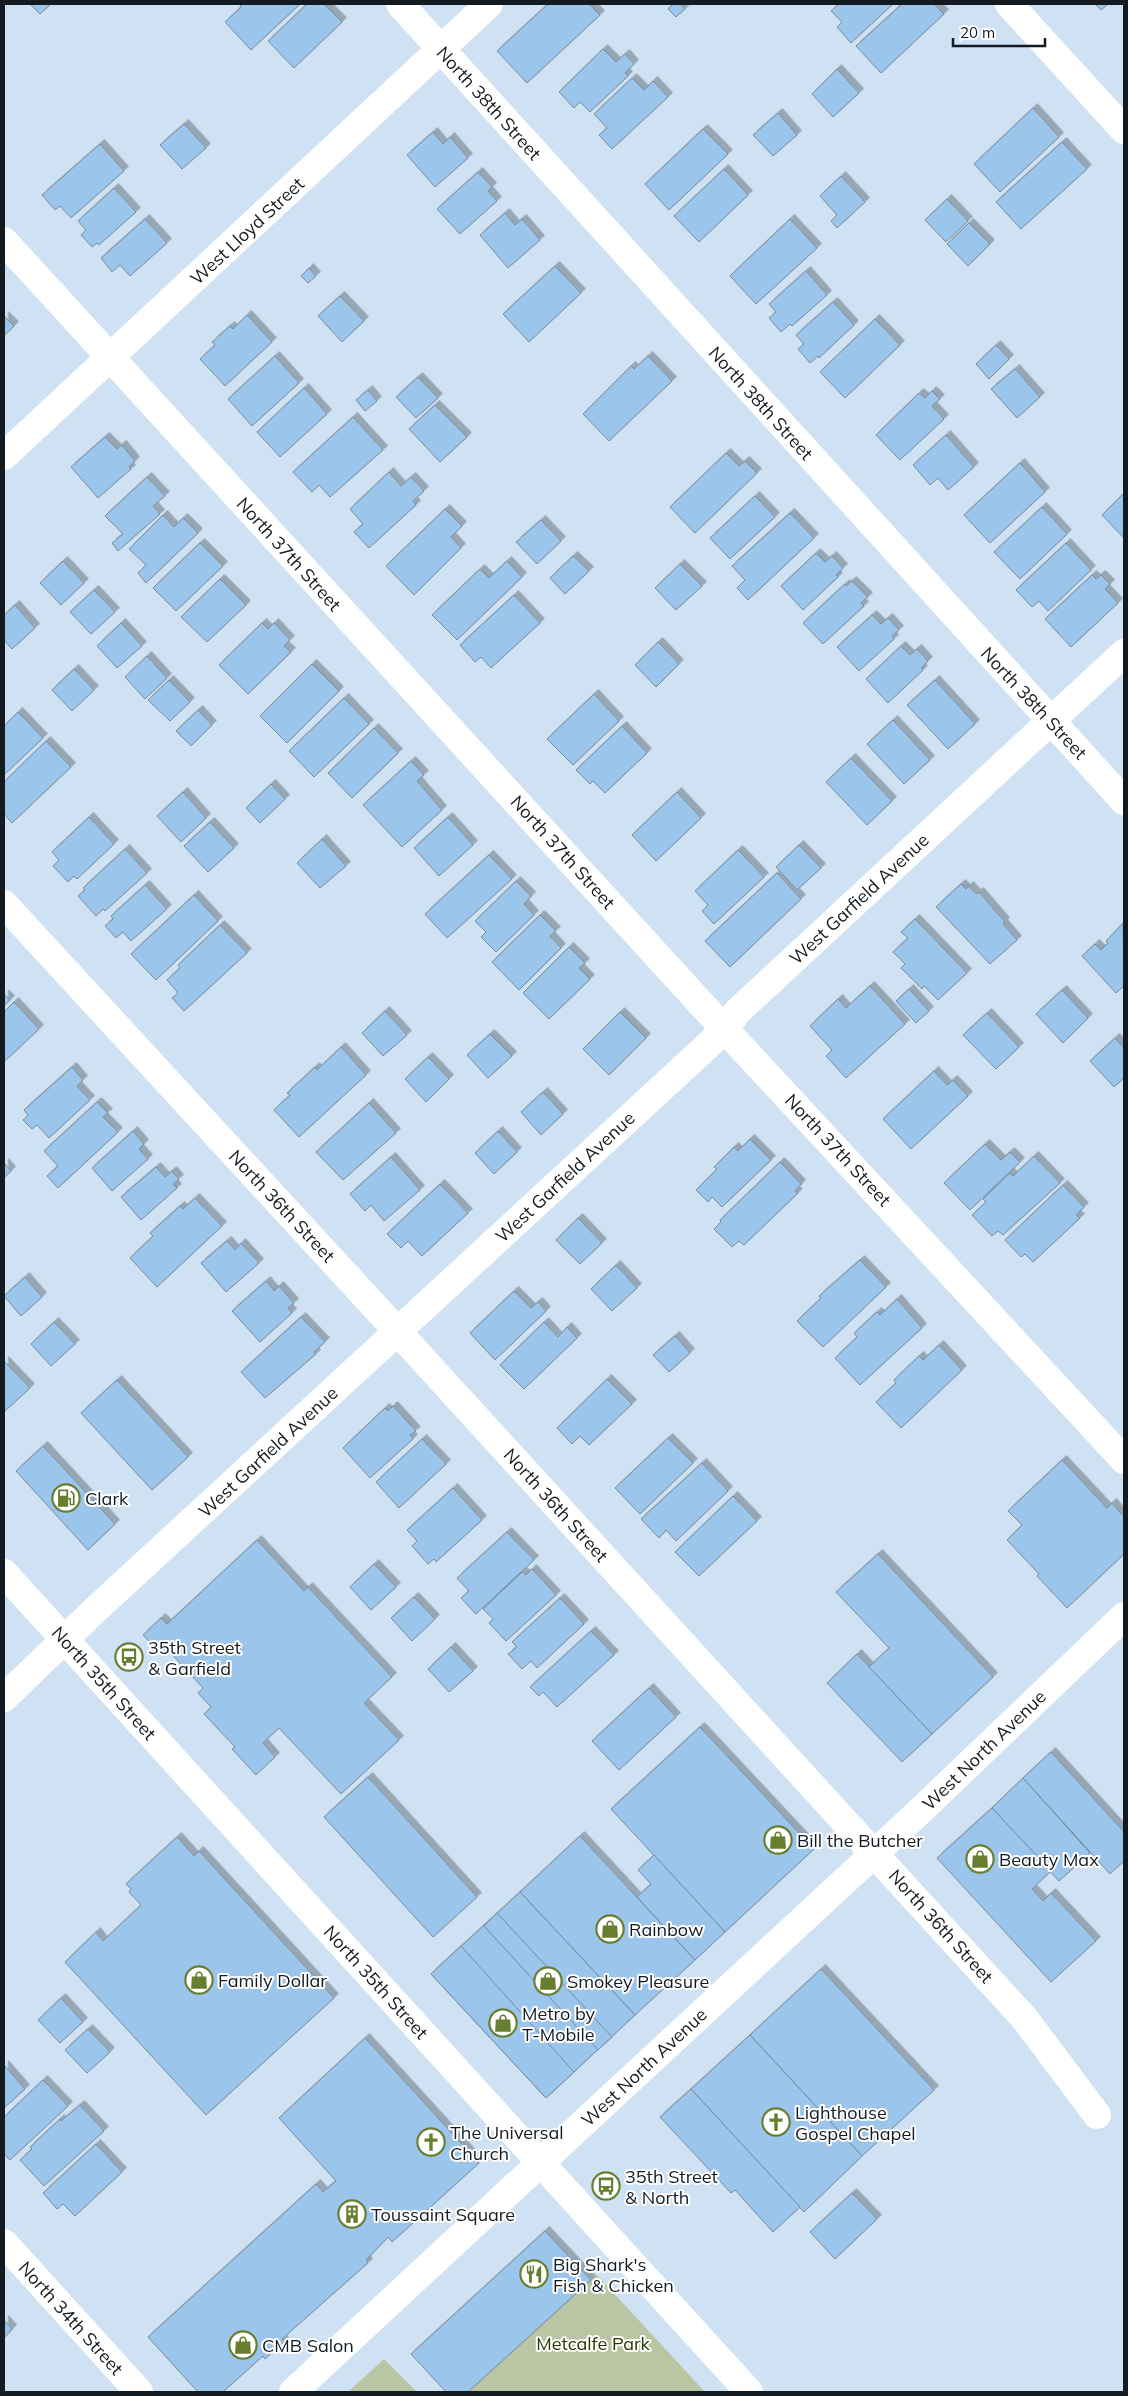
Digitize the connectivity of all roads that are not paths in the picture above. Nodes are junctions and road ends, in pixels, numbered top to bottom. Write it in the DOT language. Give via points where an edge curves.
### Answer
graph roads {
  1 [pos="400,4"];
  2 [pos="489,4"];
  3 [pos="1009,4"];
  4 [pos="441,49"];
  5 [pos="1124,130"];
  6 [pos="4,241"];
  7 [pos="110,358"];
  8 [pos="4,456"];
  9 [pos="1124,654"];
  10 [pos="1051,721"];
  11 [pos="1124,801"];
  12 [pos="4,904"];
  13 [pos="725,1029"];
  14 [pos="398,1332"];
  15 [pos="1124,1460"];
  16 [pos="4,1573"];
  17 [pos="1124,1616"];
  18 [pos="65,1639"];
  19 [pos="4,1698"];
  20 [pos="875,1853"];
  21 [pos="1097,2116"];
  22 [pos="540,2162"];
  23 [pos="4,2243"];
  24 [pos="139,2392"];
  25 [pos="292,2392"];
  26 [pos="749,2392"];
  1 -- 4 [label="street, North 38th Street"];
  2 -- 4 [label="street, West Lloyd Street"];
  3 -- 5 [label="street"];
  4 -- 7 [label="street, West Lloyd Street"];
  4 -- 10 [label="street, North 38th Street"];
  6 -- 7 [label="street, North 37th Street"];
  7 -- 8 [label="street, West Lloyd Street"];
  7 -- 13 [label="street, North 37th Street"];
  9 -- 10 [label="street, West Garfield Avenue"];
  10 -- 11 [label="street, North 38th Street"];
  10 -- 13 [label="street, West Garfield Avenue" via="737,1012"];
  12 -- 14 [label="street, North 36th Street"];
  13 -- 14 [label="street, West Garfield Avenue"];
  13 -- 15 [label="street, North 37th Street"];
  14 -- 18 [label="street, West Garfield Avenue"];
  14 -- 20 [label="street, North 36th Street"];
  16 -- 18 [label="street, North 35th Street"];
  17 -- 20 [label="street, West North Avenue"];
  18 -- 19 [label="street, West Garfield Avenue"];
  18 -- 22 [label="street, North 35th Street"];
  20 -- 21 [label="street, North 36th Street" via="1025,2019"];
  20 -- 22 [label="street, West North Avenue"];
  22 -- 25 [label="street, West North Avenue"];
  22 -- 26 [label="street, North 35th Street"];
  23 -- 24 [label="street, North 34th Street"];
}
